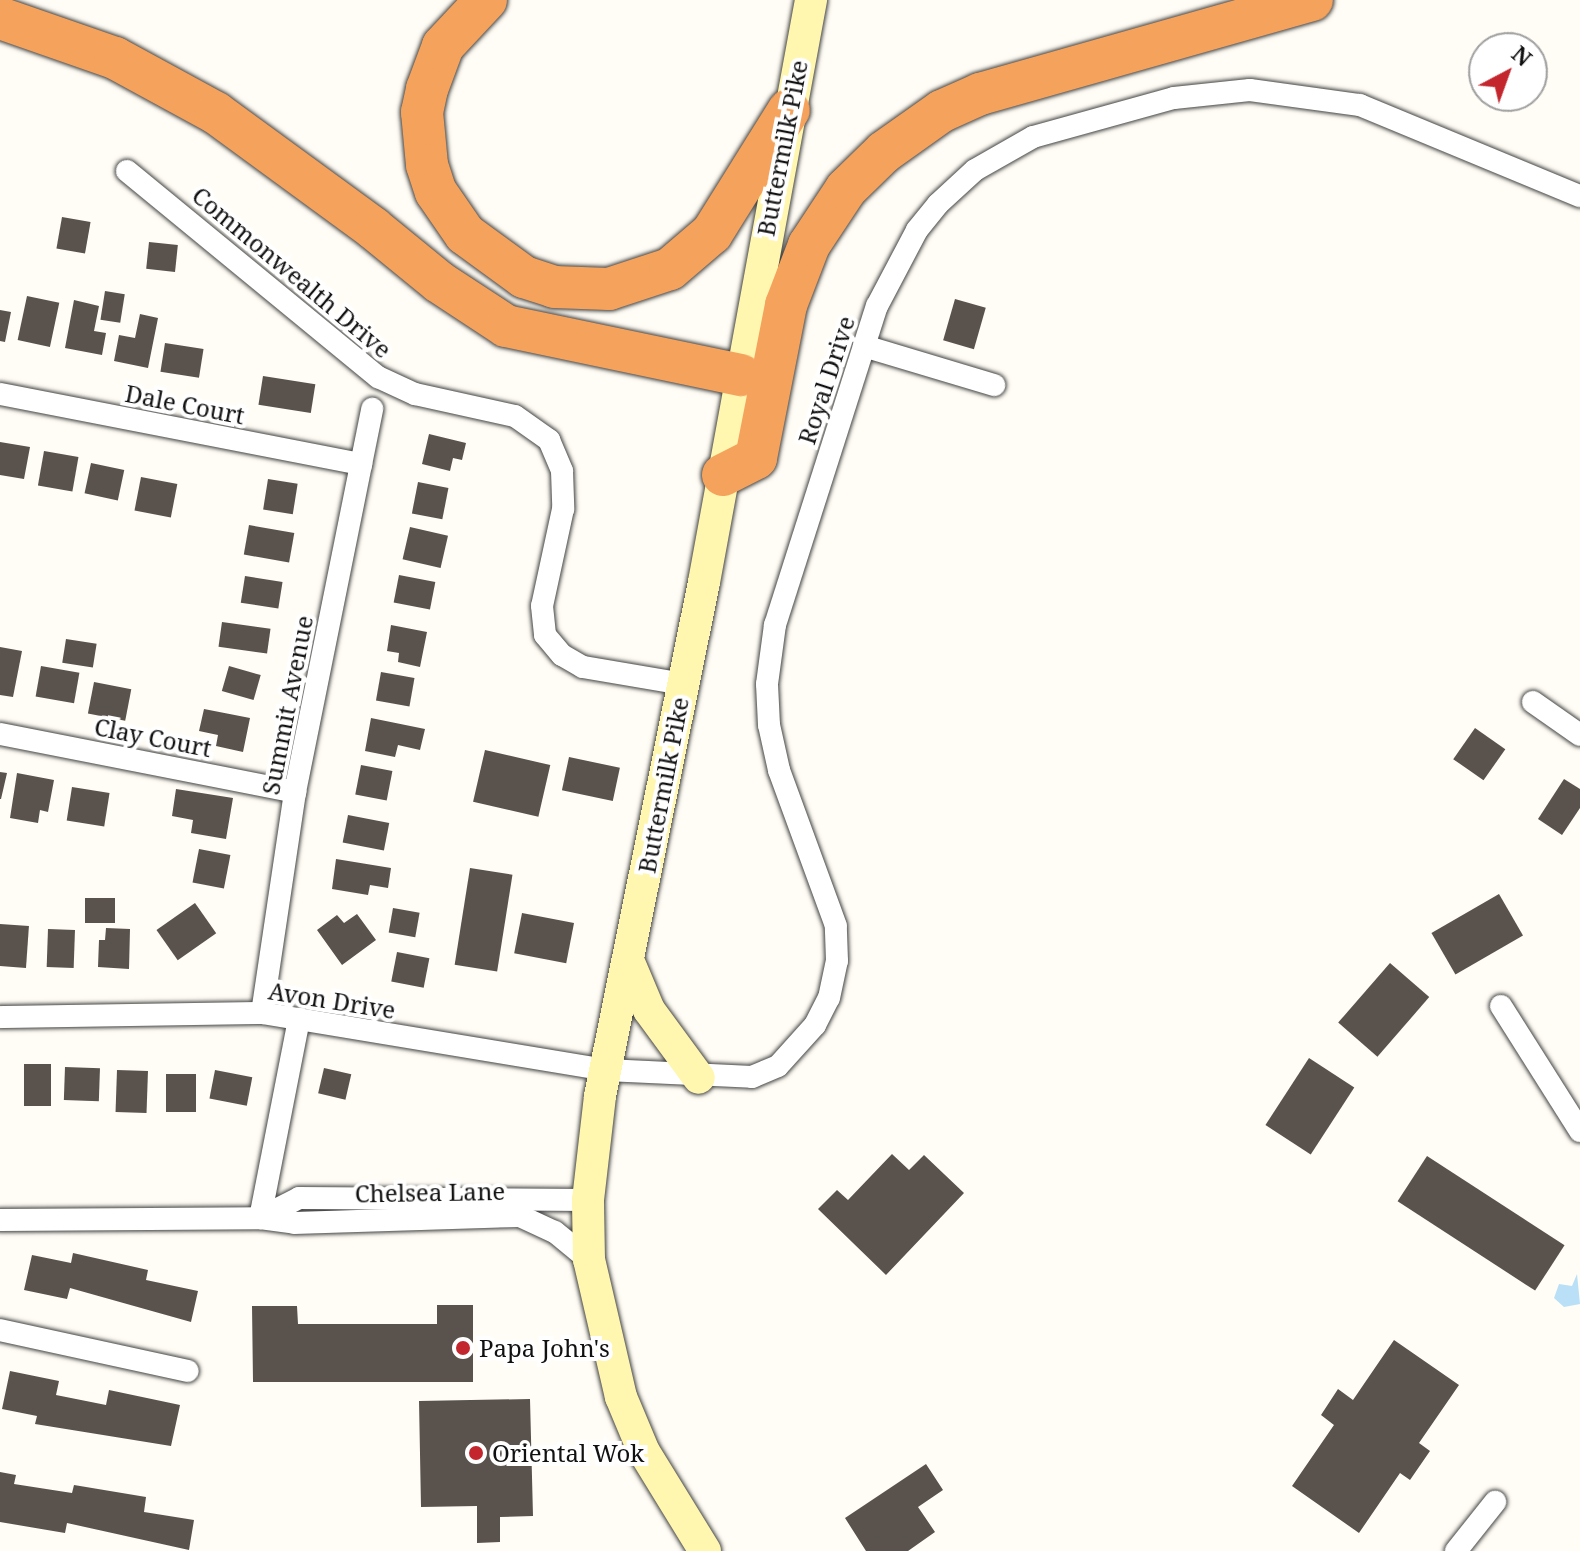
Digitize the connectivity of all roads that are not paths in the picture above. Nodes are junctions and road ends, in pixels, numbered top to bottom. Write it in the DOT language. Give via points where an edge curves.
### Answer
graph roads {
  1 [pos="486,0"];
  2 [pos="811,0"];
  3 [pos="1312,0"];
  4 [pos="0,18"];
  5 [pos="789,110"];
  6 [pos="127,171"];
  7 [pos="1580,196"];
  8 [pos="864,346"];
  9 [pos="741,375"];
  10 [pos="994,385"];
  11 [pos="0,394"];
  12 [pos="372,409"];
  13 [pos="361,464"];
  14 [pos="723,475"];
  15 [pos="684,684"];
  16 [pos="1533,702"];
  17 [pos="0,734"];
  18 [pos="1580,735"];
  19 [pos="295,792"];
  20 [pos="628,960"];
  21 [pos="1501,1006"];
  22 [pos="262,1013"];
  23 [pos="0,1017"];
  24 [pos="299,1019"];
  25 [pos="606,1070"];
  26 [pos="699,1078"];
  27 [pos="1580,1131"];
  28 [pos="588,1200"];
  29 [pos="260,1218"];
  30 [pos="0,1220"];
  31 [pos="589,1260"];
  32 [pos="0,1330"];
  33 [pos="188,1371"];
  34 [pos="705,1551"];
  35 [pos="1456,1551"];
  36 [pos="1474,1551"];
  1 -- 5 [label="highway" via="443,46 427,89 422,112 427,165 436,192 465,234 524,277 554,287 609,289 670,269 712,233"];
  2 -- 5 [label="main road, Buttermilk Pike"];
  3 -- 14 [label="highway" via="980,94 942,111 884,152 846,189 809,245 786,305 756,458"];
  4 -- 9 [label="highway" via="115,58 216,113 451,292 506,326"];
  5 -- 9 [label="main road, Buttermilk Pike"];
  6 -- 15 [label="street, Commonwealth Drive" via="378,377 415,394 515,416 549,440 562,471 563,509 542,606 545,635 562,655 583,667"];
  7 -- 8 [label="street, Royal Drive" via="1360,105 1325,96 1250,90 1174,98 1033,137 975,170 917,230 889,281"];
  8 -- 10 [label="street"];
  8 -- 26 [label="street, Royal Drive" via="775,625 767,684 779,770 836,926 835,973 815,1025 778,1066 752,1077"];
  9 -- 14 [label="main road, Buttermilk Pike"];
  11 -- 13 [label="street, Dale Court"];
  12 -- 13 [label="street, Summit Avenue"];
  13 -- 19 [label="street, Summit Avenue"];
  14 -- 15 [label="main road, Buttermilk Pike"];
  15 -- 20 [label="main road, Buttermilk Pike"];
  16 -- 18 [label="street"];
  17 -- 19 [label="street, Clay Court"];
  19 -- 22 [label="street, Summit Avenue"];
  20 -- 25 [label="main road, Buttermilk Pike"];
  20 -- 26 [label="main road" via="649,1010"];
  21 -- 27 [label="street"];
  22 -- 23 [label="street, Avon Drive"];
  22 -- 24 [label="street, Avon Drive"];
  24 -- 25 [label="street, Avon Drive"];
  24 -- 29 [label="street"];
  25 -- 26 [label="street, Royal Drive"];
  25 -- 28 [label="main road, Buttermilk Pike"];
  28 -- 29 [label="street, Chelsea Lane" via="299,1198"];
  28 -- 31 [label="main road, Buttermilk Pike"];
  29 -- 30 [label="street, Chelsea Lane"];
  29 -- 31 [label="street, Chelsea Lane" via="294,1223 520,1216 555,1232"];
  31 -- 34 [label="main road, Buttermilk Pike" via="621,1397 644,1452"];
  32 -- 33 [label="street"];
  35 -- 36 [label="street" via="1495,1502"];
}
